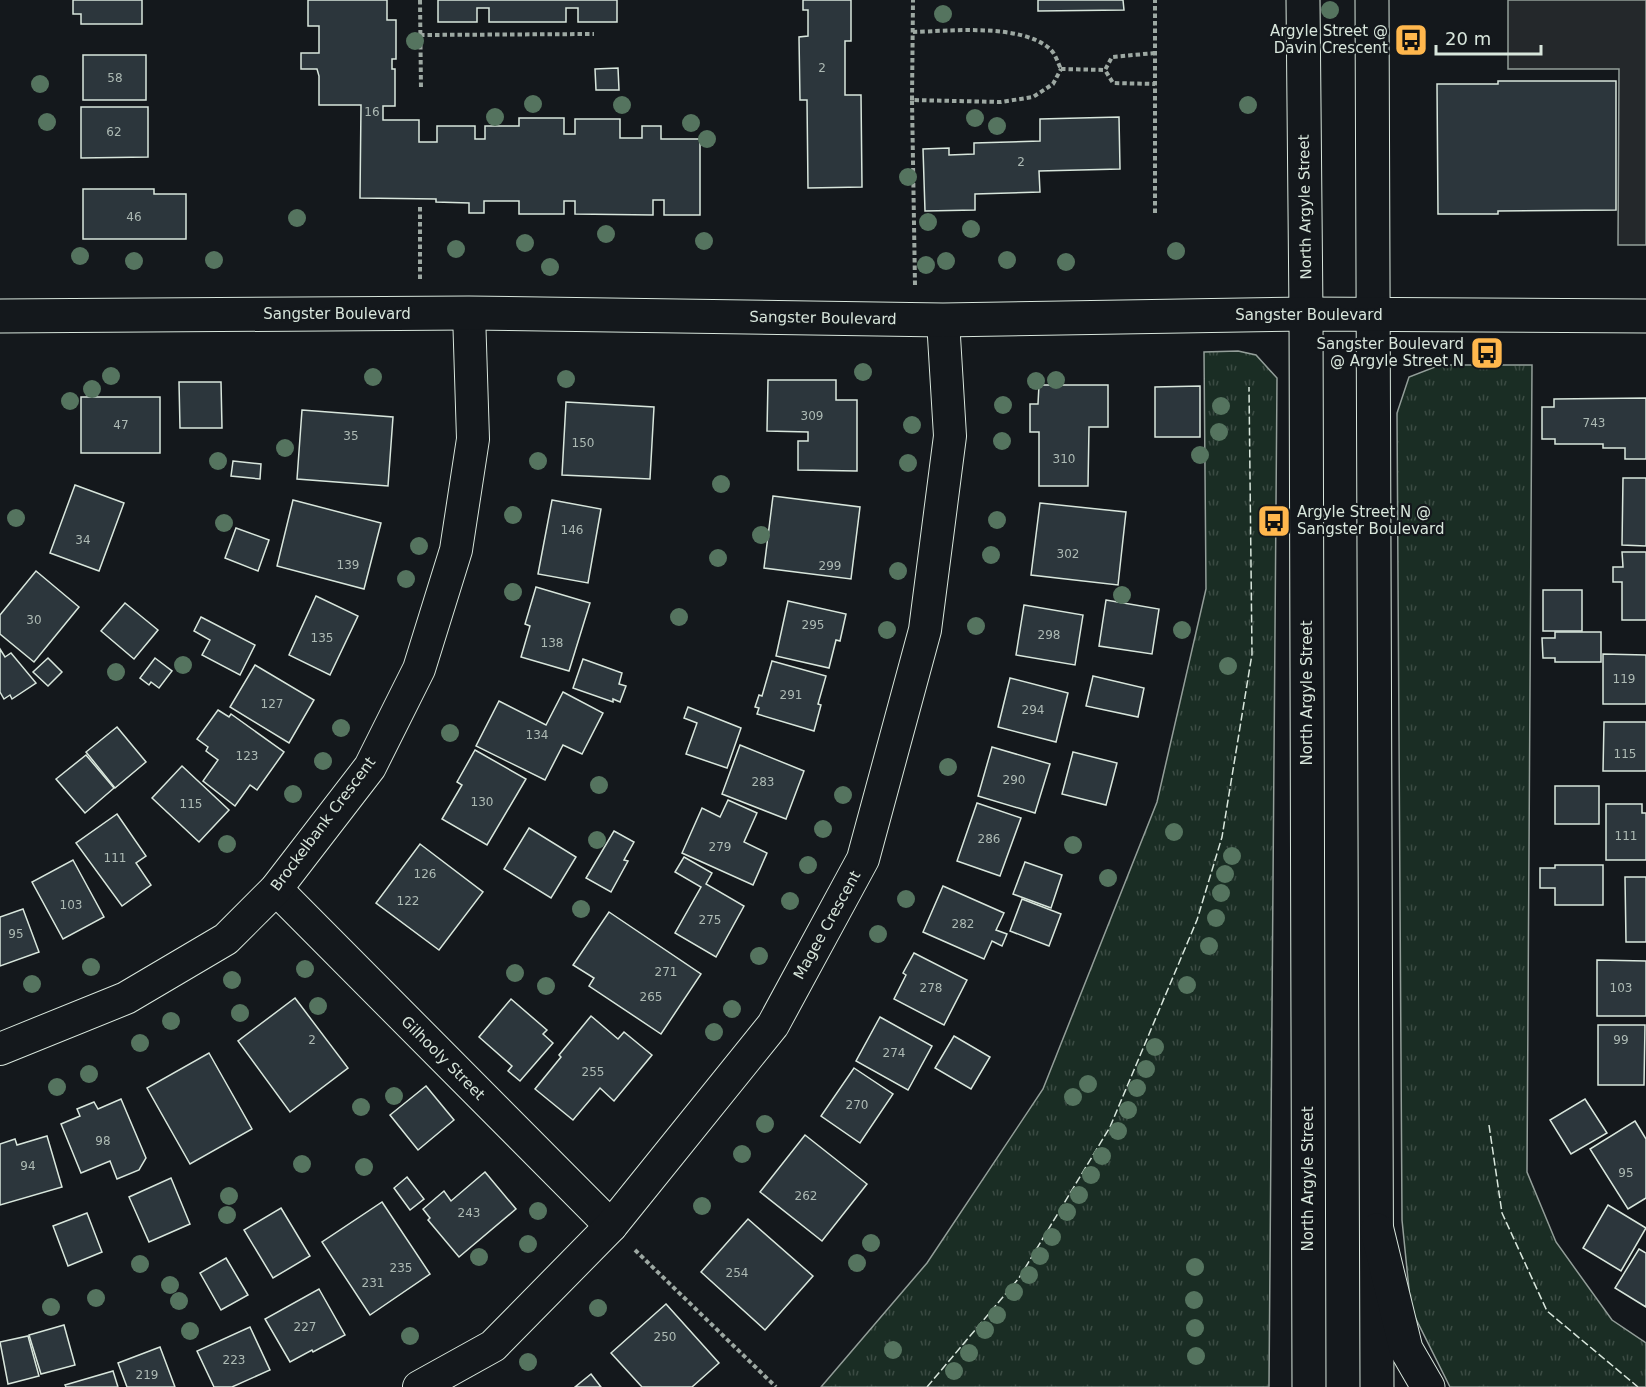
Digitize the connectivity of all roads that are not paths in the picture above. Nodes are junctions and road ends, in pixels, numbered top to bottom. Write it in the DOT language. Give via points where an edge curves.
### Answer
graph roads {
  1 [pos="1303,0"];
  2 [pos="1372,0"];
  3 [pos="469,313"];
  4 [pos="1306,314"];
  5 [pos="1374,314"];
  6 [pos="0,316"];
  7 [pos="1646,316"];
  8 [pos="929,319"];
  9 [pos="276,889"];
  10 [pos="0,1049"];
  11 [pos="611,1226"];
  12 [pos="1377,1230"];
  13 [pos="419,1387"];
  14 [pos="1309,1387"];
  15 [pos="1377,1387"];
  16 [pos="1428,1387"];
  1 -- 4 [label="main road, North Argyle Street"];
  2 -- 5 [label="main road"];
  3 -- 6 [label="main road, Sangster Boulevard"];
  3 -- 8 [label="main road, Sangster Boulevard"];
  3 -- 9 [label="street, Brockelbank Crescent" via="473,439 456,550 418,669 370,766"];
  4 -- 5 [label="main road, Sangster Boulevard"];
  4 -- 8 [label="main road, Sangster Boulevard"];
  4 -- 14 [label="main road, North Argyle Street"];
  5 -- 7 [label="main road, Sangster Boulevard"];
  5 -- 12 [label="main road"];
  8 -- 11 [label="street, Magee Crescent" via="950,436 925,630 863,859 773,1025"];
  9 -- 10 [label="street, Brockelbank Crescent" via="226,939 126,998"];
  9 -- 11 [label="street, Gilhooly Street"];
  11 -- 13 [label="street, Magee Crescent" via="493,1346"];
  12 -- 15 [label="main road"];
  12 -- 16 [label="main road" via="1406,1349"];
}
